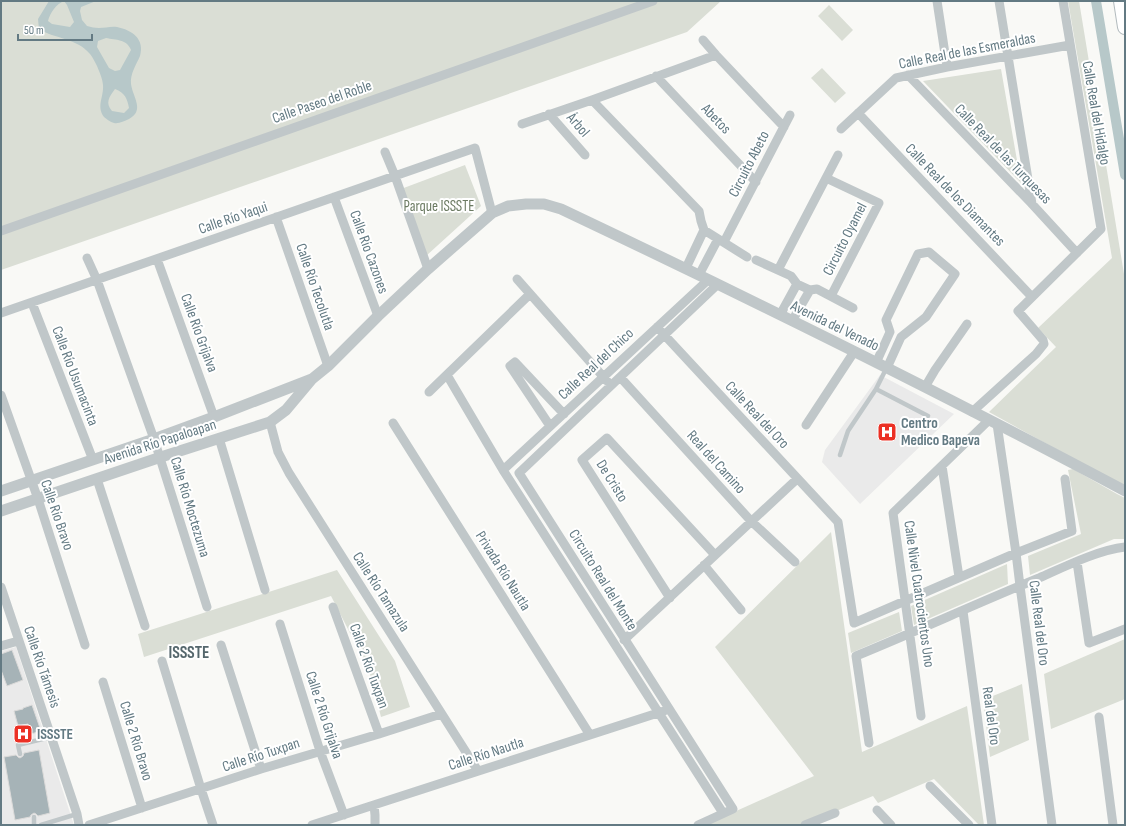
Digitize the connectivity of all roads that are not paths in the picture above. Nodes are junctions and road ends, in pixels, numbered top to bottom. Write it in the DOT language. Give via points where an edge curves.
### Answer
graph roads {
  1 [pos="653,1"];
  2 [pos="937,1"];
  3 [pos="999,1"];
  4 [pos="1063,1"];
  5 [pos="1121,1"];
  6 [pos="1125,27"];
  7 [pos="703,40"];
  8 [pos="1070,45"];
  9 [pos="716,55"];
  10 [pos="1008,56"];
  11 [pos="947,67"];
  12 [pos="908,75"];
  13 [pos="656,76"];
  14 [pos="592,100"];
  15 [pos="858,113"];
  16 [pos="549,114"];
  17 [pos="790,115"];
  18 [pos="522,124"];
  19 [pos="784,127"];
  20 [pos="841,129"];
  21 [pos="385,152"];
  22 [pos="586,155"];
  23 [pos="838,155"];
  24 [pos="395,176"];
  25 [pos="826,178"];
  26 [pos="756,182"];
  27 [pos="334,197"];
  28 [pos="526,204"];
  29 [pos="1032,204"];
  30 [pos="492,212"];
  31 [pos="276,217"];
  32 [pos="704,230"];
  33 [pos="1,231"];
  34 [pos="721,240"];
  35 [pos="1077,253"];
  36 [pos="88,258"];
  37 [pos="157,259"];
  38 [pos="686,268"];
  39 [pos="428,269"];
  40 [pos="778,270"];
  41 [pos="517,279"];
  42 [pos="97,280"];
  43 [pos="708,280"];
  44 [pos="797,284"];
  45 [pos="810,290"];
  46 [pos="530,294"];
  47 [pos="832,296"];
  48 [pos="1032,297"];
  49 [pos="32,303"];
  50 [pos="853,308"];
  51 [pos="1,314"];
  52 [pos="780,315"];
  53 [pos="378,316"];
  54 [pos="792,321"];
  55 [pos="967,324"];
  56 [pos="657,327"];
  57 [pos="890,332"];
  58 [pos="664,336"];
  59 [pos="901,337"];
  60 [pos="854,352"];
  61 [pos="876,363"];
  62 [pos="328,366"];
  63 [pos="887,368"];
  64 [pos="447,375"];
  65 [pos="604,377"];
  66 [pos="620,377"];
  67 [pos="312,378"];
  68 [pos="612,386"];
  69 [pos="925,387"];
  70 [pos="876,389"];
  71 [pos="429,392"];
  72 [pos="1,395"];
  73 [pos="972,412"];
  74 [pos="564,414"];
  75 [pos="928,416"];
  76 [pos="214,417"];
  77 [pos="270,422"];
  78 [pos="993,422"];
  79 [pos="393,423"];
  80 [pos="806,425"];
  81 [pos="550,426"];
  82 [pos="219,438"];
  83 [pos="154,439"];
  84 [pos="840,455"];
  85 [pos="161,457"];
  86 [pos="93,460"];
  87 [pos="942,466"];
  88 [pos="503,470"];
  89 [pos="97,479"];
  90 [pos="797,479"];
  91 [pos="1064,479"];
  92 [pos="31,481"];
  93 [pos="1,491"];
  94 [pos="1125,491"];
  95 [pos="38,499"];
  96 [pos="1,511"];
  97 [pos="752,521"];
  98 [pos="1125,547"];
  99 [pos="1016,553"];
  100 [pos="715,555"];
  101 [pos="795,562"];
  102 [pos="1077,562"];
  103 [pos="704,566"];
  104 [pos="959,577"];
  105 [pos="1020,586"];
  106 [pos="1,587"];
  107 [pos="265,590"];
  108 [pos="670,598"];
  109 [pos="906,600"];
  110 [pos="207,607"];
  111 [pos="333,607"];
  112 [pos="741,610"];
  113 [pos="963,611"];
  114 [pos="280,624"];
  115 [pos="145,626"];
  116 [pos="1125,629"];
  117 [pos="910,634"];
  118 [pos="624,640"];
  119 [pos="18,641"];
  120 [pos="86,645"];
  121 [pos="221,645"];
  122 [pos="1,646"];
  123 [pos="162,660"];
  124 [pos="103,682"];
  125 [pos="669,709"];
  126 [pos="659,713"];
  127 [pos="441,714"];
  128 [pos="922,716"];
  129 [pos="1099,717"];
  130 [pos="379,734"];
  131 [pos="590,735"];
  132 [pos="51,737"];
  133 [pos="868,743"];
  134 [pos="320,752"];
  135 [pos="20,754"];
  136 [pos="262,769"];
  137 [pos="478,771"];
  138 [pos="930,786"];
  139 [pos="201,789"];
  140 [pos="374,805"];
  141 [pos="142,808"];
  142 [pos="877,810"];
  143 [pos="835,813"];
  144 [pos="77,814"];
  145 [pos="723,814"];
  146 [pos="344,815"];
  147 [pos="34,816"];
  148 [pos="34,825"];
  149 [pos="41,825"];
  150 [pos="80,825"];
  151 [pos="89,825"];
  152 [pos="213,825"];
  153 [pos="312,825"];
  154 [pos="375,825"];
  155 [pos="698,825"];
  156 [pos="805,825"];
  157 [pos="891,825"];
  158 [pos="969,825"];
  159 [pos="992,825"];
  160 [pos="1052,825"];
  161 [pos="1112,825"];
  1 -- 33 [label="street, Calle Paseo del Roble"];
  2 -- 11 [label="street"];
  3 -- 10 [label="street"];
  4 -- 8 [label="street, Calle Real del Hidalgo"];
  5 -- 6 [label="main road"];
  7 -- 9 [label="street, Circuito Abeto"];
  8 -- 10 [label="street, Calle Real de las Esmeraldas"];
  8 -- 35 [label="street, Calle Real del Hidalgo" via="1101,229"];
  9 -- 13 [label="street"];
  9 -- 19 [label="street, Circuito Abeto"];
  10 -- 11 [label="street, Calle Real de las Esmeraldas"];
  10 -- 29 [label="street"];
  11 -- 12 [label="street, Calle Real de las Esmeraldas"];
  12 -- 15 [label="street, Calle Real de las Esmeraldas" via="896,78"];
  12 -- 29 [label="street, Calle Real de las Turquesas"];
  13 -- 14 [label="street"];
  13 -- 26 [label="street, Abetos"];
  14 -- 16 [label="street"];
  14 -- 32 [label="street" via="700,211"];
  15 -- 20 [label="street, Calle Real de las Esmeraldas"];
  15 -- 48 [label="street, Calle Real de los Diamantes"];
  16 -- 18 [label="street"];
  16 -- 22 [label="street, Árbol"];
  17 -- 19 [label="street"];
  19 -- 26 [label="street, Circuito Abeto"];
  21 -- 24 [label="street"];
  23 -- 25 [label="street"];
  24 -- 27 [label="street, Calle Río Yaqui"];
  24 -- 30 [label="street, Calle Río Yaqui" via="475,148"];
  24 -- 39 [label="street"];
  25 -- 40 [label="street"];
  25 -- 47 [label="street, Circuito Oyamel" via="879,204"];
  26 -- 34 [label="street, Circuito Abeto"];
  27 -- 31 [label="street, Calle Río Yaqui"];
  27 -- 53 [label="street, Calle Río Cazones"];
  28 -- 30 [label="street, Avenida Río Papaloapan" via="508,206"];
  28 -- 38 [label="street, Avenida del Venado" via="544,204 561,209"];
  29 -- 35 [label="street, Calle Real de las Turquesas"];
  30 -- 39 [label="street, Avenida Río Papaloapan"];
  31 -- 37 [label="street, Calle Río Yaqui"];
  31 -- 62 [label="street, Calle Río Tecolutla"];
  32 -- 34 [label="street"];
  32 -- 38 [label="street"];
  34 -- 40 [label="street, Circuito Oyamel"];
  34 -- 43 [label="street, Circuito Abeto"];
  35 -- 48 [label="street"];
  36 -- 42 [label="street, Calle Río Moctezuma"];
  37 -- 42 [label="street, Calle Río Yaqui"];
  37 -- 76 [label="street, Calle Río Grijalva"];
  38 -- 43 [label="street, Avenida del Venado"];
  39 -- 53 [label="street, Avenida Río Papaloapan"];
  40 -- 44 [label="street, Circuito Oyamel" via="791,276"];
  41 -- 46 [label="street"];
  42 -- 49 [label="street, Calle Río Yaqui"];
  42 -- 83 [label="street, Calle Río Moctezuma"];
  43 -- 52 [label="street, Avenida del Venado"];
  43 -- 56 [label="street, Calle Real del Chico"];
  43 -- 58 [label="street, Circuito Real del Monte"];
  44 -- 45 [label="street, Circuito Oyamel"];
  44 -- 52 [label="street"];
  45 -- 47 [label="street, Circuito Oyamel" via="818,289"];
  45 -- 54 [label="street, Circuito Oyamel"];
  46 -- 64 [label="street"];
  46 -- 65 [label="street"];
  47 -- 50 [label="street, Circuito Oyamel"];
  48 -- 73 [label="street" via="1018,310 1044,344"];
  49 -- 51 [label="street, Calle Río Yaqui"];
  49 -- 86 [label="street, Calle Río Usumacinta"];
  52 -- 54 [label="street, Avenida del Venado"];
  53 -- 62 [label="street, Avenida Río Papaloapan"];
  54 -- 60 [label="street, Avenida del Venado"];
  55 -- 69 [label="street"];
  56 -- 58 [label="street, Calle Real del Oro"];
  56 -- 65 [label="street, Calle Real del Chico"];
  57 -- 59 [label="street"];
  57 -- 59 [label="street" via="886,320 918,254 929,252 954,274 926,317"];
  57 -- 61 [label="street"];
  58 -- 66 [label="street, Circuito Real del Monte"];
  58 -- 90 [label="street, Calle Real del Oro"];
  59 -- 63 [label="street"];
  60 -- 61 [label="street, Avenida del Venado"];
  60 -- 80 [label="street"];
  61 -- 63 [label="street, Avenida del Venado"];
  62 -- 67 [label="street, Avenida Río Papaloapan"];
  63 -- 69 [label="street, Avenida del Venado"];
  63 -- 70 [label="lane"];
  64 -- 71 [label="street"];
  64 -- 88 [label="street, Circuito Real del Monte"];
  65 -- 68 [label="street"];
  65 -- 74 [label="street, Calle Real del Chico"];
  66 -- 68 [label="street, Circuito Real del Monte"];
  66 -- 97 [label="street, Real del Camino"];
  67 -- 76 [label="street, Avenida Río Papaloapan"];
  67 -- 77 [label="street, Avenida Río Papaloapan" via="286,410"];
  68 -- 118 [label="street, Circuito Real del Monte" via="519,473"];
  69 -- 73 [label="street, Avenida del Venado"];
  70 -- 75 [label="lane"];
  70 -- 84 [label="lane" via="848,431"];
  72 -- 92 [label="street, Calle Río Bravo"];
  73 -- 78 [label="street, Avenida del Venado"];
  74 -- 81 [label="street, Calle Real del Chico"];
  74 -- 81 [label="street" via="514,362 510,366"];
  76 -- 83 [label="street, Avenida Río Papaloapan"];
  77 -- 82 [label="street, Avenida Río Papaloapan"];
  77 -- 127 [label="street, Calle Río Tamazula" via="278,452 289,473"];
  78 -- 87 [label="street, Calle Nivel Cuatrocientos Uno"];
  78 -- 94 [label="street, Avenida del Venado"];
  78 -- 99 [label="street, Calle Real del Oro"];
  79 -- 131 [label="street, Privada Río Nautla"];
  81 -- 88 [label="street, Calle Real del Chico"];
  82 -- 85 [label="street, Avenida Río Papaloapan"];
  82 -- 107 [label="street"];
  83 -- 85 [label="street, Calle Río Moctezuma"];
  83 -- 86 [label="street, Avenida Río Papaloapan"];
  85 -- 89 [label="street, Avenida Río Papaloapan"];
  85 -- 110 [label="street, Calle Río Moctezuma"];
  86 -- 92 [label="street, Avenida Río Papaloapan"];
  87 -- 104 [label="street"];
  87 -- 109 [label="street, Calle Nivel Cuatrocientos Uno" via="893,513"];
  88 -- 126 [label="street, Circuito Real del Monte"];
  89 -- 95 [label="street, Avenida Río Papaloapan"];
  89 -- 115 [label="street"];
  90 -- 97 [label="street"];
  90 -- 109 [label="street, Calle Real del Oro" via="838,522 854,623"];
  91 -- 99 [label="street" via="1072,531"];
  92 -- 93 [label="street, Avenida Río Papaloapan"];
  92 -- 95 [label="street, Calle Río Bravo"];
  95 -- 96 [label="street, Avenida Río Papaloapan"];
  95 -- 120 [label="street, Calle Río Bravo"];
  97 -- 100 [label="street"];
  97 -- 101 [label="street, Real del Camino"];
  98 -- 102 [label="street" via="1114,548"];
  99 -- 104 [label="street"];
  99 -- 105 [label="street, Calle Real del Oro"];
  100 -- 103 [label="street"];
  100 -- 108 [label="street, De Cristo" via="606,438 582,460"];
  102 -- 105 [label="street"];
  102 -- 116 [label="street" via="1089,643"];
  103 -- 108 [label="street"];
  103 -- 112 [label="street"];
  104 -- 109 [label="street"];
  105 -- 113 [label="street"];
  105 -- 160 [label="street, Calle Real del Oro"];
  106 -- 119 [label="street, Calle Río Támesis"];
  108 -- 118 [label="street"];
  109 -- 117 [label="street, Calle Nivel Cuatrocientos Uno"];
  111 -- 130 [label="street, Calle 2 Río Tuxpan"];
  113 -- 117 [label="street"];
  113 -- 159 [label="street, Real del Oro"];
  114 -- 134 [label="street, Calle 2 Río Grijalva"];
  117 -- 128 [label="street, Calle Nivel Cuatrocientos Uno"];
  117 -- 133 [label="street" via="856,656"];
  118 -- 125 [label="street, Circuito Real del Monte"];
  119 -- 122 [label="street"];
  119 -- 132 [label="street, Calle Río Támesis"];
  121 -- 136 [label="street"];
  123 -- 139 [label="street"];
  124 -- 141 [label="street, Calle 2 Río Bravo"];
  125 -- 126 [label="street, Calle Río Nautla"];
  125 -- 145 [label="street, Circuito Real del Monte" via="733,809"];
  126 -- 131 [label="street, Calle Río Nautla"];
  126 -- 145 [label="street, Circuito Real del Monte"];
  127 -- 130 [label="street, Calle Río Tuxpan"];
  127 -- 137 [label="street, Calle Río Tamazula"];
  129 -- 161 [label="street"];
  130 -- 134 [label="street, Calle Río Tuxpan"];
  131 -- 137 [label="street, Calle Río Nautla"];
  132 -- 135 [label="lane" via="18,745"];
  132 -- 144 [label="street, Calle Río Támesis"];
  134 -- 136 [label="street, Calle Río Tuxpan"];
  134 -- 146 [label="street, Calle 2 Río Grijalva"];
  136 -- 139 [label="street, Calle Río Tuxpan"];
  137 -- 140 [label="street, Calle Río Nautla"];
  138 -- 158 [label="street"];
  139 -- 141 [label="street, Calle Río Tuxpan"];
  139 -- 152 [label="street"];
  140 -- 146 [label="street, Calle Río Nautla"];
  140 -- 154 [label="street"];
  141 -- 151 [label="street, Calle Río Tuxpan"];
  142 -- 157 [label="street"];
  143 -- 156 [label="street"];
  144 -- 149 [label="lane"];
  144 -- 150 [label="street, Calle Río Támesis"];
  145 -- 155 [label="street"];
  146 -- 153 [label="street, Calle Río Nautla"];
  147 -- 148 [label="lane"];
}
